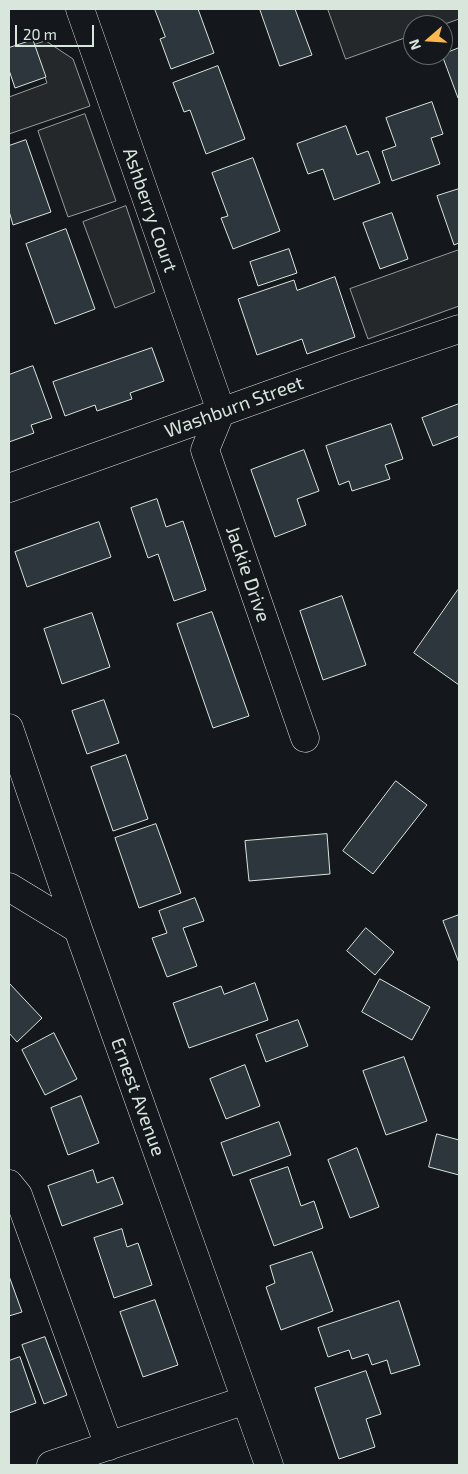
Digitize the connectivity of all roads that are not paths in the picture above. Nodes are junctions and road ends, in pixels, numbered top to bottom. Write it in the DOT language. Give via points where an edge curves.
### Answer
graph roads {
  1 [pos="80,9"];
  2 [pos="459,329"];
  3 [pos="221,411"];
  4 [pos="9,488"];
  5 [pos="9,728"];
  6 [pos="304,738"];
  7 [pos="9,887"];
  8 [pos="78,929"];
  9 [pos="9,1184"];
  10 [pos="246,1400"];
  11 [pos="109,1446"];
  12 [pos="51,1465"];
  13 [pos="269,1465"];
  1 -- 3 [label="street, Ashberry Court"];
  2 -- 3 [label="street, Washburn Street"];
  3 -- 4 [label="street, Washburn Street"];
  3 -- 6 [label="street, Jackie Drive" via="205,450"];
  5 -- 8 [label="street, Ernest Avenue"];
  7 -- 8 [label="street"];
  8 -- 10 [label="street, Ernest Avenue"];
  9 -- 11 [label="street" via="18,1195"];
  10 -- 11 [label="street"];
  10 -- 13 [label="street, Ernest Avenue"];
  11 -- 12 [label="street"];
}
